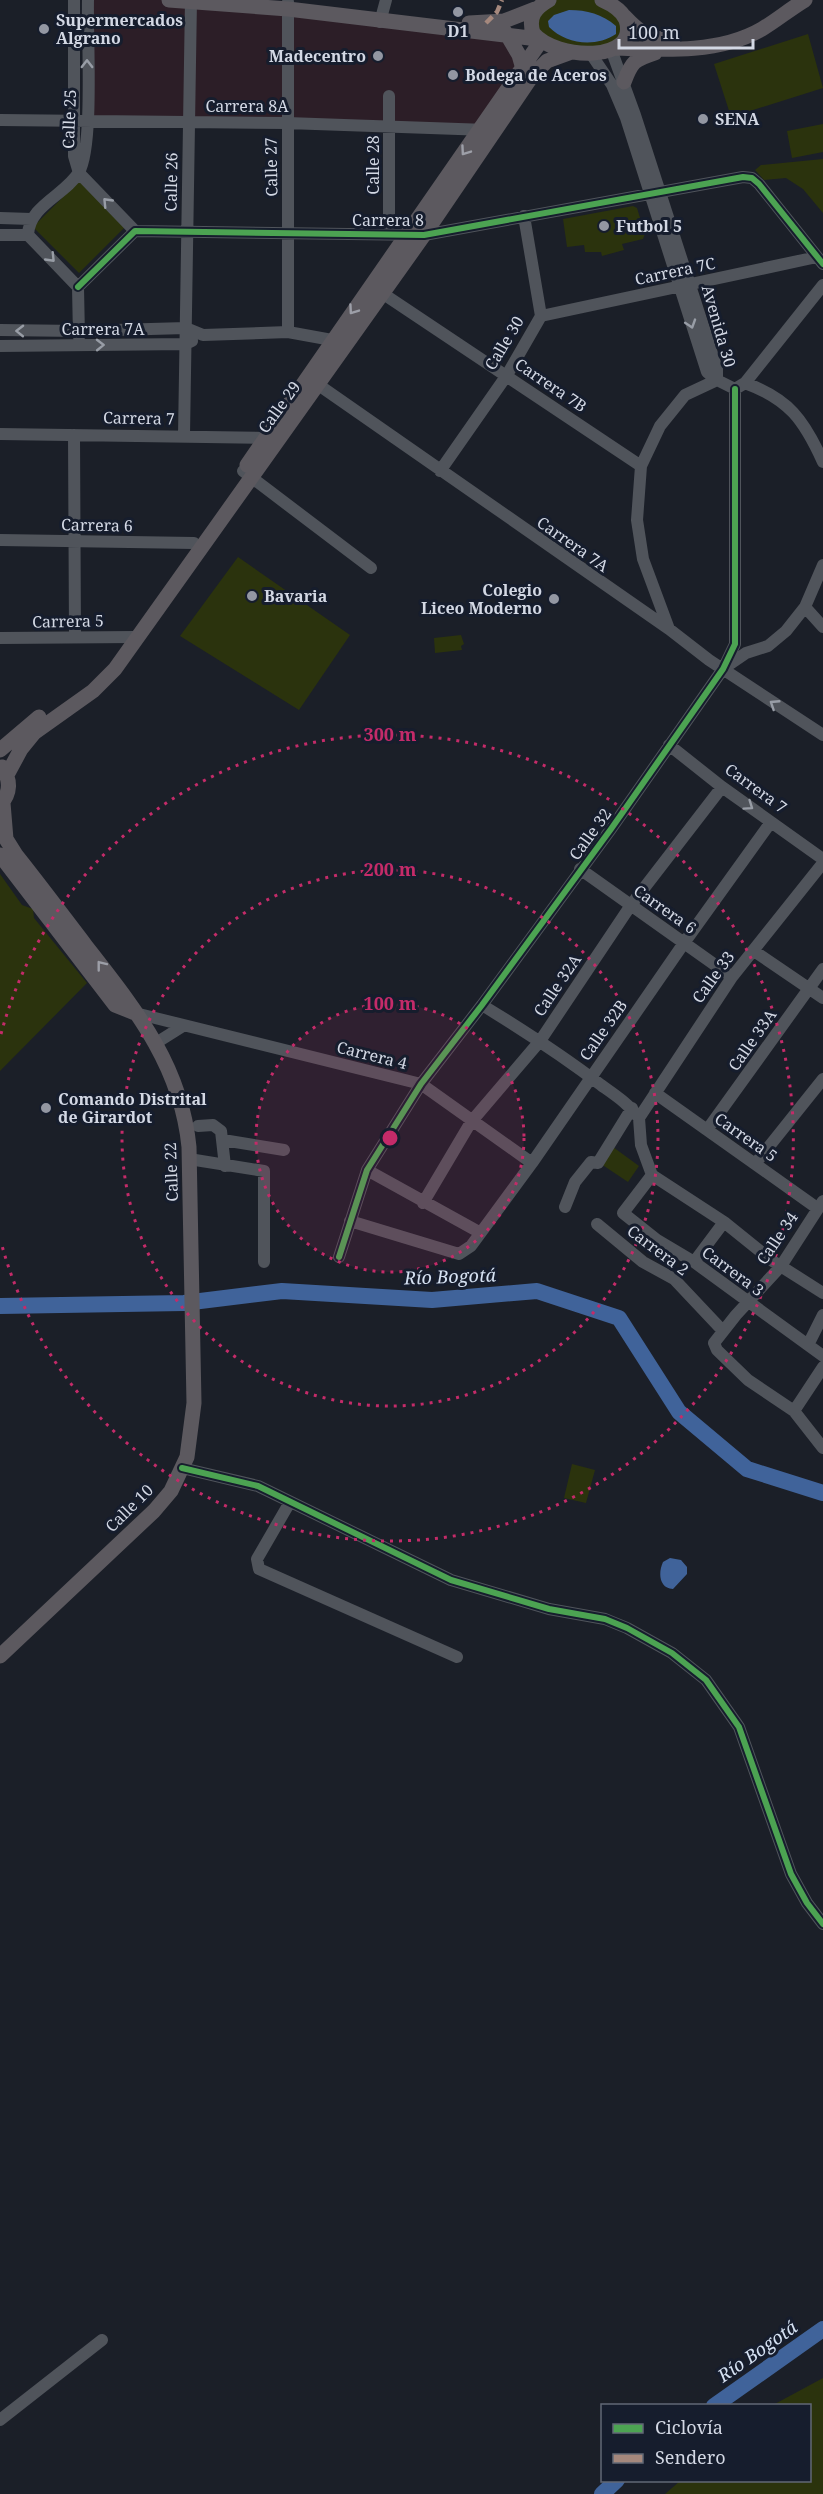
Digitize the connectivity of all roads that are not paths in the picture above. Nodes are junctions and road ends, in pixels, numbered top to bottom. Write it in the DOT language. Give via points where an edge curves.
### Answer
graph roads {
  1 [pos="74,0"];
  2 [pos="88,0"];
  3 [pos="169,0"];
  4 [pos="264,0"];
  5 [pos="549,0"];
  6 [pos="805,0"];
  7 [pos="191,1"];
  8 [pos="613,5"];
  9 [pos="288,6"];
  10 [pos="536,9"];
  11 [pos="788,10"];
  12 [pos="383,12"];
  13 [pos="470,28"];
  14 [pos="506,33"];
  15 [pos="539,40"];
  16 [pos="613,48"];
  17 [pos="664,50"];
  18 [pos="569,53"];
  19 [pos="591,54"];
  20 [pos="523,69"];
  21 [pos="624,82"];
  22 [pos="389,96"];
  23 [pos="0,120"];
  24 [pos="74,122"];
  25 [pos="87,122"];
  26 [pos="189,122"];
  27 [pos="287,123"];
  28 [pos="389,126"];
  29 [pos="487,130"];
  30 [pos="79,172"];
  31 [pos="655,193"];
  32 [pos="524,216"];
  33 [pos="0,218"];
  34 [pos="31,219"];
  35 [pos="135,231"];
  36 [pos="187,232"];
  37 [pos="288,233"];
  38 [pos="389,234"];
  39 [pos="0,235"];
  40 [pos="28,235"];
  41 [pos="406,235"];
  42 [pos="424,235"];
  43 [pos="820,261"];
  44 [pos="823,285"];
  45 [pos="684,286"];
  46 [pos="78,287"];
  47 [pos="382,293"];
  48 [pos="541,316"];
  49 [pos="186,328"];
  50 [pos="0,330"];
  51 [pos="78,331"];
  52 [pos="288,332"];
  53 [pos="203,334"];
  54 [pos="332,340"];
  55 [pos="186,344"];
  56 [pos="0,346"];
  57 [pos="79,346"];
  58 [pos="507,375"];
  59 [pos="312,381"];
  60 [pos="717,381"];
  61 [pos="740,386"];
  62 [pos="0,434"];
  63 [pos="74,435"];
  64 [pos="184,436"];
  65 [pos="272,438"];
  66 [pos="823,462"];
  67 [pos="641,466"];
  68 [pos="440,471"];
  69 [pos="246,475"];
  70 [pos="0,540"];
  71 [pos="74,541"];
  72 [pos="194,543"];
  73 [pos="823,565"];
  74 [pos="371,568"];
  75 [pos="805,607"];
  76 [pos="823,627"];
  77 [pos="669,629"];
  78 [pos="75,637"];
  79 [pos="132,637"];
  80 [pos="0,638"];
  81 [pos="723,669"];
  82 [pos="823,735"];
  83 [pos="669,745"];
  84 [pos="0,750"];
  85 [pos="3,770"];
  86 [pos="722,787"];
  87 [pos="1,804"];
  88 [pos="771,822"];
  89 [pos="0,855"];
  90 [pos="823,861"];
  91 [pos="580,869"];
  92 [pos="630,905"];
  93 [pos="684,943"];
  94 [pos="754,951"];
  95 [pos="823,969"];
  96 [pos="732,976"];
  97 [pos="809,988"];
  98 [pos="823,998"];
  99 [pos="482,1005"];
  100 [pos="135,1013"];
  101 [pos="183,1026"];
  102 [pos="540,1041"];
  103 [pos="156,1043"];
  104 [pos="590,1076"];
  105 [pos="823,1079"];
  106 [pos="421,1084"];
  107 [pos="655,1093"];
  108 [pos="636,1113"];
  109 [pos="471,1122"];
  110 [pos="198,1126"];
  111 [pos="707,1130"];
  112 [pos="223,1140"];
  113 [pos="284,1150"];
  114 [pos="189,1159"];
  115 [pos="532,1162"];
  116 [pos="755,1164"];
  117 [pos="225,1166"];
  118 [pos="367,1170"];
  119 [pos="652,1175"];
  120 [pos="423,1203"];
  121 [pos="820,1204"];
  122 [pos="565,1207"];
  123 [pos="350,1221"];
  124 [pos="724,1222"];
  125 [pos="597,1224"];
  126 [pos="479,1232"];
  127 [pos="339,1257"];
  128 [pos="264,1262"];
  129 [pos="694,1262"];
  130 [pos="781,1266"];
  131 [pos="823,1293"];
  132 [pos="749,1302"];
  133 [pos="823,1315"];
  134 [pos="723,1331"];
  135 [pos="195,1338"];
  136 [pos="807,1345"];
  137 [pos="823,1356"];
  138 [pos="823,1367"];
  139 [pos="794,1411"];
  140 [pos="823,1448"];
  141 [pos="182,1468"];
  142 [pos="290,1502"];
  143 [pos="0,1656"];
  144 [pos="457,1657"];
  145 [pos="823,1924"];
  146 [pos="102,2340"];
  147 [pos="0,2420"];
  1 -- 24 [label="street, Calle 25"];
  25 -- 2 [label="street, Calle 25, one-way"];
  3 -- 7 [label="main road"];
  4 -- 9 [label="main road"];
  5 -- 10 [label="main road"];
  6 -- 11 [label="main road"];
  7 -- 9 [label="main road"];
  7 -- 26 [label="street, Calle 26"];
  8 -- 11 [label="main road" via="644,35 666,40 734,31"];
  8 -- 16 [label="main road" via="628,30"];
  9 -- 12 [label="main road"];
  9 -- 27 [label="street, Calle 27"];
  10 -- 13 [label="main road"];
  10 -- 15 [label="main road" via="531,26"];
  11 -- 17 [label="main road" via="742,38"];
  12 -- 13 [label="main road"];
  13 -- 14 [label="main road"];
  14 -- 15 [label="main road"];
  14 -- 20 [label="main road"];
  15 -- 18 [label="main road"];
  15 -- 20 [label="main road"];
  16 -- 17 [label="main road"];
  16 -- 19 [label="main road"];
  16 -- 21 [label="street, Avenida 30"];
  17 -- 21 [label="main road" via="638,58 631,64"];
  18 -- 19 [label="main road"];
  18 -- 29 [label="main road, Calle 29" via="538,68"];
  19 -- 31 [label="street, Avenida 30" via="612,85"];
  20 -- 29 [label="main road, Calle 29"];
  21 -- 31 [label="street, Avenida 30"];
  22 -- 28 [label="street, Calle 28"];
  23 -- 24 [label="street, Carrera 8A"];
  24 -- 25 [label="street, Carrera 8A"];
  24 -- 30 [label="street, Calle 25" via="74,156"];
  25 -- 26 [label="street, Carrera 8A"];
  25 -- 30 [label="street, Calle 25"];
  26 -- 27 [label="street, Carrera 8A"];
  26 -- 36 [label="street, Calle 26"];
  27 -- 28 [label="street, Carrera 8A"];
  27 -- 37 [label="street, Calle 27"];
  28 -- 29 [label="street, Carrera 8A"];
  28 -- 38 [label="street, Calle 28"];
  29 -- 41 [label="main road, Calle 29, one-way"];
  29 -- 42 [label="main road, Calle 29"];
  30 -- 34 [label="street"];
  35 -- 30 [label="street, one-way"];
  31 -- 32 [label="street, Carrera 8"];
  31 -- 43 [label="street, Carrera 8" via="752,178"];
  31 -- 45 [label="street, Avenida 30"];
  32 -- 42 [label="street, Carrera 8"];
  32 -- 48 [label="street, Calle 30"];
  33 -- 34 [label="street"];
  34 -- 40 [label="street"];
  35 -- 36 [label="street, Carrera 8"];
  35 -- 46 [label="street"];
  36 -- 37 [label="street, Carrera 8"];
  36 -- 49 [label="street, Calle 26"];
  37 -- 38 [label="street, Carrera 8"];
  37 -- 52 [label="street, Calle 27"];
  38 -- 41 [label="street, Carrera 8"];
  39 -- 40 [label="street"];
  40 -- 46 [label="street, one-way"];
  41 -- 42 [label="street, Carrera 8"];
  41 -- 54 [label="main road, Calle 29, one-way"];
  42 -- 47 [label="main road, Calle 29"];
  43 -- 45 [label="street, Carrera 7C"];
  44 -- 61 [label="street"];
  45 -- 48 [label="street, Carrera 7C"];
  45 -- 60 [label="street, Avenida 30" via="717,369"];
  46 -- 51 [label="street"];
  47 -- 58 [label="street, Carrera 7B"];
  47 -- 59 [label="main road, Calle 29"];
  48 -- 58 [label="street, Calle 30"];
  49 -- 51 [label="street, Carrera 7A"];
  49 -- 53 [label="street, Carrera 7A"];
  49 -- 55 [label="street, Calle 26"];
  51 -- 50 [label="street, Carrera 7A, one-way"];
  51 -- 57 [label="street"];
  52 -- 53 [label="street, Carrera 7A"];
  52 -- 54 [label="street, Carrera 7A"];
  53 -- 55 [label="street, Carrera 7A"];
  54 -- 59 [label="main road, Calle 29"];
  57 -- 55 [label="street, Carrera 7A, one-way"];
  55 -- 64 [label="street, Calle 26"];
  56 -- 57 [label="street, Carrera 7A"];
  58 -- 67 [label="street, Carrera 7B"];
  58 -- 68 [label="street, Calle 30"];
  59 -- 65 [label="main road, Calle 29"];
  59 -- 68 [label="street, Carrera 7A"];
  60 -- 61 [label="street"];
  60 -- 67 [label="street" via="685,395 660,426"];
  61 -- 66 [label="street" via="762,389 783,402 804,423"];
  61 -- 81 [label="street, Calle 32" via="735,644"];
  62 -- 63 [label="street, Carrera 7"];
  63 -- 64 [label="street, Carrera 7"];
  63 -- 71 [label="street"];
  64 -- 65 [label="street, Carrera 7"];
  65 -- 69 [label="main road, Calle 29"];
  67 -- 77 [label="street" via="637,520 643,559"];
  68 -- 77 [label="street, Carrera 7A"];
  69 -- 72 [label="main road, Calle 29"];
  69 -- 74 [label="street"];
  69 -- 79 [label="main road, Calle 29"];
  70 -- 71 [label="street, Carrera 6"];
  71 -- 72 [label="street, Carrera 6"];
  71 -- 78 [label="street"];
  72 -- 79 [label="main road, Calle 29"];
  73 -- 75 [label="street"];
  75 -- 76 [label="street"];
  75 -- 81 [label="street" via="768,646 746,653"];
  77 -- 81 [label="street, Carrera 7A"];
  78 -- 79 [label="street, Carrera 5"];
  78 -- 80 [label="street, Carrera 5"];
  79 -- 84 [label="main road, Calle 29" via="90,683 25,727"];
  79 -- 85 [label="main road, Calle 29" via="115,669 93,691 34,733"];
  82 -- 81 [label="street, Carrera 7A, one-way"];
  81 -- 83 [label="street, Calle 32"];
  83 -- 86 [label="street, Carrera 7"];
  83 -- 91 [label="street, Calle 32"];
  85 -- 87 [label="main road, Calle 22" via="9,789"];
  86 -- 88 [label="street, Carrera 7, one-way"];
  86 -- 92 [label="street, Calle 32A"];
  100 -- 87 [label="main road, Calle 22, one-way" via="126,996 16,855 6,839"];
  88 -- 90 [label="street, Carrera 7"];
  88 -- 93 [label="street, Calle 32B"];
  89 -- 100 [label="main road, Calle 22" via="115,1005"];
  90 -- 94 [label="street, Calle 33"];
  91 -- 92 [label="street, Carrera 6"];
  91 -- 99 [label="street, Calle 32"];
  92 -- 93 [label="street, Carrera 6"];
  92 -- 102 [label="street, Calle 32A"];
  93 -- 96 [label="street, Carrera 6"];
  93 -- 104 [label="street, Calle 32B"];
  94 -- 96 [label="street, Calle 33"];
  94 -- 97 [label="street"];
  95 -- 97 [label="street, Calle 33A"];
  96 -- 107 [label="street, Calle 33"];
  97 -- 98 [label="street"];
  97 -- 111 [label="street, Calle 33A"];
  99 -- 102 [label="street"];
  99 -- 106 [label="street, Calle 32"];
  100 -- 101 [label="street, Carrera 4"];
  100 -- 103 [label="main road, Calle 22"];
  101 -- 103 [label="street"];
  101 -- 106 [label="street, Carrera 4"];
  102 -- 104 [label="street"];
  102 -- 109 [label="street, Calle 32A"];
  103 -- 114 [label="main road, Calle 22" via="181,1103"];
  104 -- 108 [label="street"];
  104 -- 115 [label="street, Calle 32B"];
  105 -- 116 [label="street"];
  106 -- 109 [label="street, Carrera 4"];
  106 -- 118 [label="street, Calle 32"];
  107 -- 108 [label="street, Calle 33"];
  107 -- 111 [label="street, Carrera 5"];
  108 -- 119 [label="street" via="641,1145"];
  108 -- 122 [label="street, Calle 33" via="598,1163 591,1162 575,1182"];
  109 -- 115 [label="street, Carrera 4"];
  109 -- 120 [label="street, Calle 32A"];
  110 -- 112 [label="street" via="213,1125 221,1131"];
  111 -- 116 [label="street, Carrera 5"];
  112 -- 113 [label="street"];
  112 -- 117 [label="street"];
  114 -- 117 [label="street"];
  114 -- 135 [label="main road, Calle 22"];
  115 -- 126 [label="street, Calle 32B"];
  116 -- 121 [label="street, Carrera 5"];
  117 -- 128 [label="street" via="264,1172"];
  118 -- 120 [label="street"];
  118 -- 123 [label="street, Calle 32"];
  119 -- 124 [label="street"];
  119 -- 129 [label="street, Carrera 3" via="624,1213 657,1240"];
  120 -- 126 [label="street"];
  121 -- 130 [label="street, Calle 34"];
  123 -- 126 [label="street, Calle 32B" via="459,1254 471,1246"];
  123 -- 127 [label="street, Calle 32"];
  124 -- 129 [label="street"];
  124 -- 130 [label="street"];
  125 -- 134 [label="street, Carrera 2" via="643,1262 674,1279"];
  129 -- 132 [label="street, Carrera 3"];
  130 -- 131 [label="street"];
  130 -- 132 [label="street, Calle 34"];
  132 -- 134 [label="street, Calle 34"];
  132 -- 136 [label="street, Carrera 3"];
  133 -- 136 [label="street"];
  134 -- 139 [label="street, Calle 34" via="714,1343 717,1350 748,1380"];
  135 -- 141 [label="main road, Calle 10" via="194,1403"];
  136 -- 137 [label="street, Carrera 3"];
  138 -- 139 [label="street"];
  139 -- 140 [label="street"];
  141 -- 142 [label="street" via="258,1486"];
  141 -- 143 [label="main road, Calle 10" via="171,1491 154,1511"];
  142 -- 144 [label="street" via="257,1559 259,1569"];
  142 -- 145 [label="street" via="451,1580 549,1609 605,1619 652,1641 689,1665 706,1680 739,1727 791,1874"];
  146 -- 147 [label="street"];
}
